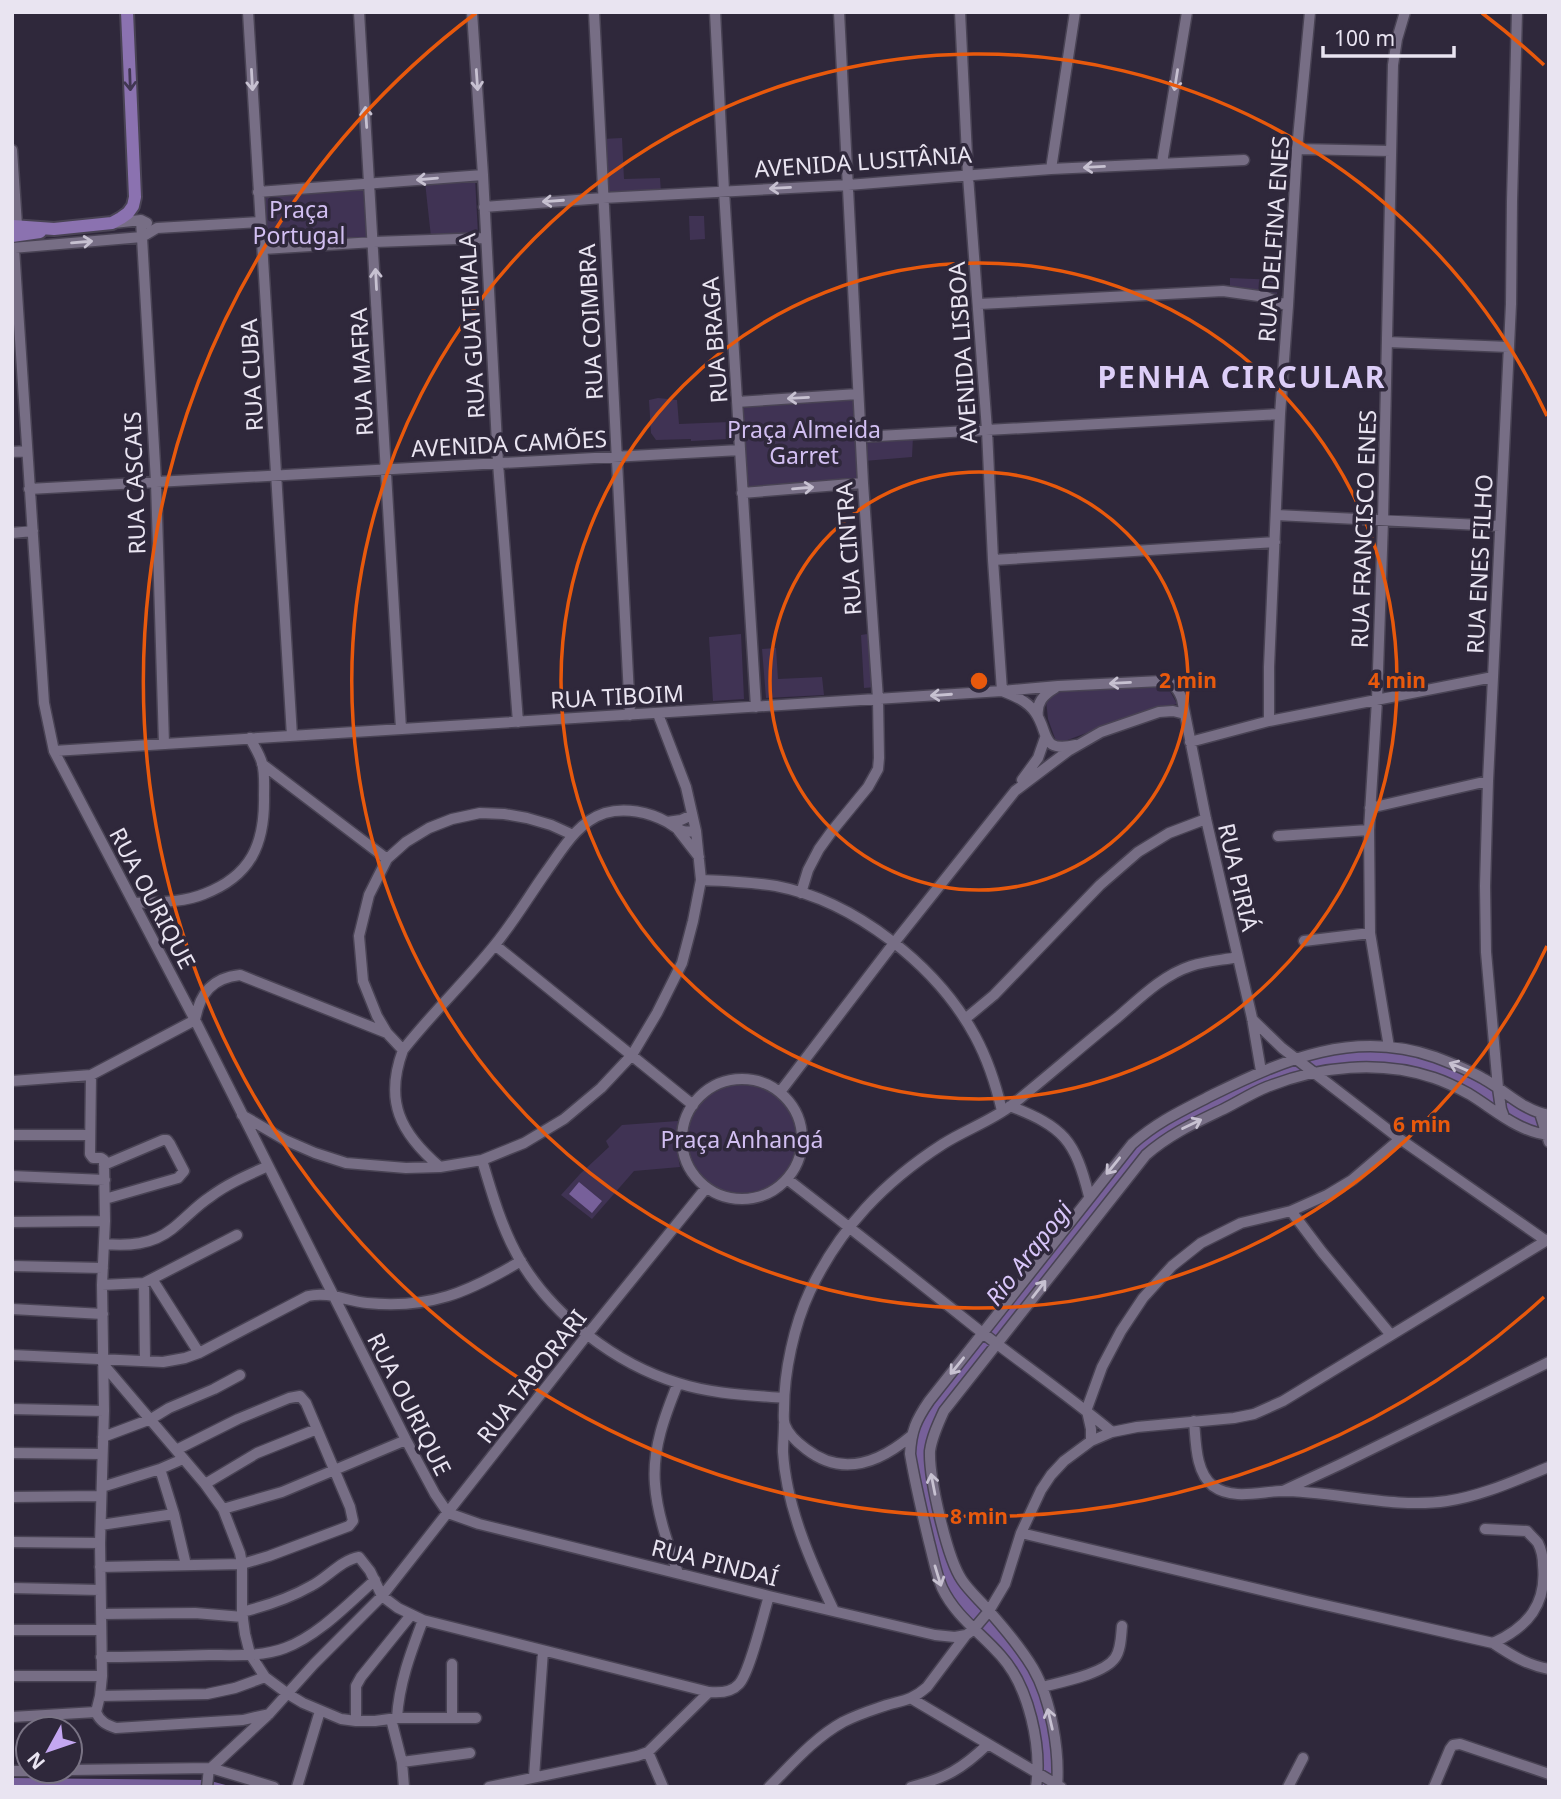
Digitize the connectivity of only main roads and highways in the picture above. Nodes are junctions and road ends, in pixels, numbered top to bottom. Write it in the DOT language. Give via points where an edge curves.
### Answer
graph roads {
  1 [pos="127,12"];
  2 [pos="14,236"];
  1 -- 2 [label="main road, one-way" via="133,206 111,223"];
}
